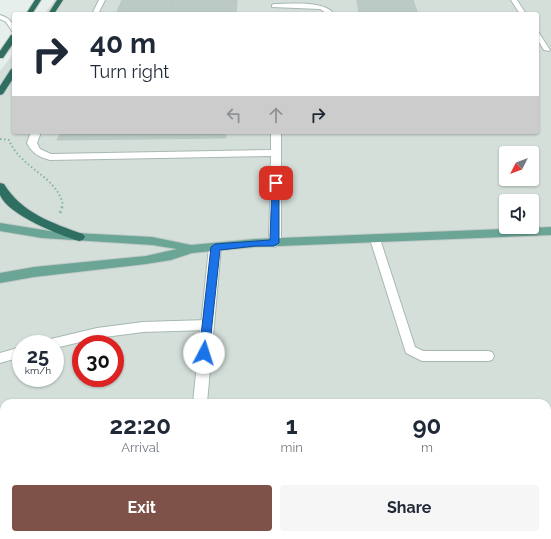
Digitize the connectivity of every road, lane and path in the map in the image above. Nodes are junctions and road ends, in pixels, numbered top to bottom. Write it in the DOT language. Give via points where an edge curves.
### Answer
graph roads {
  1 [pos="38,0"];
  2 [pos="60,0"];
  3 [pos="102,0"];
  4 [pos="514,0"];
  5 [pos="274,3"];
  6 [pos="30,12"];
  7 [pos="52,12"];
  8 [pos="96,12"];
  9 [pos="330,12"];
  10 [pos="521,12"];
  11 [pos="0,16"];
  12 [pos="12,27"];
  13 [pos="539,37"];
  14 [pos="12,40"];
  15 [pos="549,50"];
  16 [pos="0,56"];
  17 [pos="12,74"];
  18 [pos="0,92"];
  19 [pos="35,134"];
  20 [pos="276,134"];
  21 [pos="0,139"];
  22 [pos="276,152"];
  23 [pos="0,186"];
  24 [pos="0,227"];
  25 [pos="55,227"];
  26 [pos="551,231"];
  27 [pos="79,237"];
  28 [pos="375,239"];
  29 [pos="274,243"];
  30 [pos="215,247"];
  31 [pos="191,249"];
  32 [pos="0,278"];
  33 [pos="207,324"];
  34 [pos="64,341"];
  35 [pos="12,355"];
  36 [pos="488,356"];
  37 [pos="0,358"];
  38 [pos="200,399"];
  1 -- 6 [label="highway"];
  2 -- 7 [label="highway"];
  3 -- 8 [label="street"];
  4 -- 10 [label="lane"];
  5 -- 9 [label="street" via="321,8"];
  11 -- 12 [label="lane"];
  13 -- 15 [label="lane"];
  14 -- 16 [label="highway"];
  17 -- 18 [label="highway"];
  19 -- 22 [label="street" via="33,147 37,152 50,157"];
  20 -- 22 [label="street"];
  21 -- 25 [label="path" via="9,140 12,149 26,166 52,185 63,204"];
  22 -- 29 [label="street"];
  23 -- 25 [label="highway" via="6,196 23,211"];
  24 -- 27 [label="main road"];
  25 -- 27 [label="highway"];
  26 -- 28 [label="main road"];
  27 -- 31 [label="main road" via="156,240"];
  28 -- 29 [label="main road"];
  28 -- 36 [label="lane" via="410,350 422,356"];
  29 -- 30 [label="main road"];
  30 -- 31 [label="main road"];
  30 -- 33 [label="street"];
  31 -- 32 [label="main road" via="171,256 146,260"];
  33 -- 34 [label="lane" via="143,327 97,333"];
  33 -- 38 [label="street"];
  35 -- 37 [label="lane"];
}
